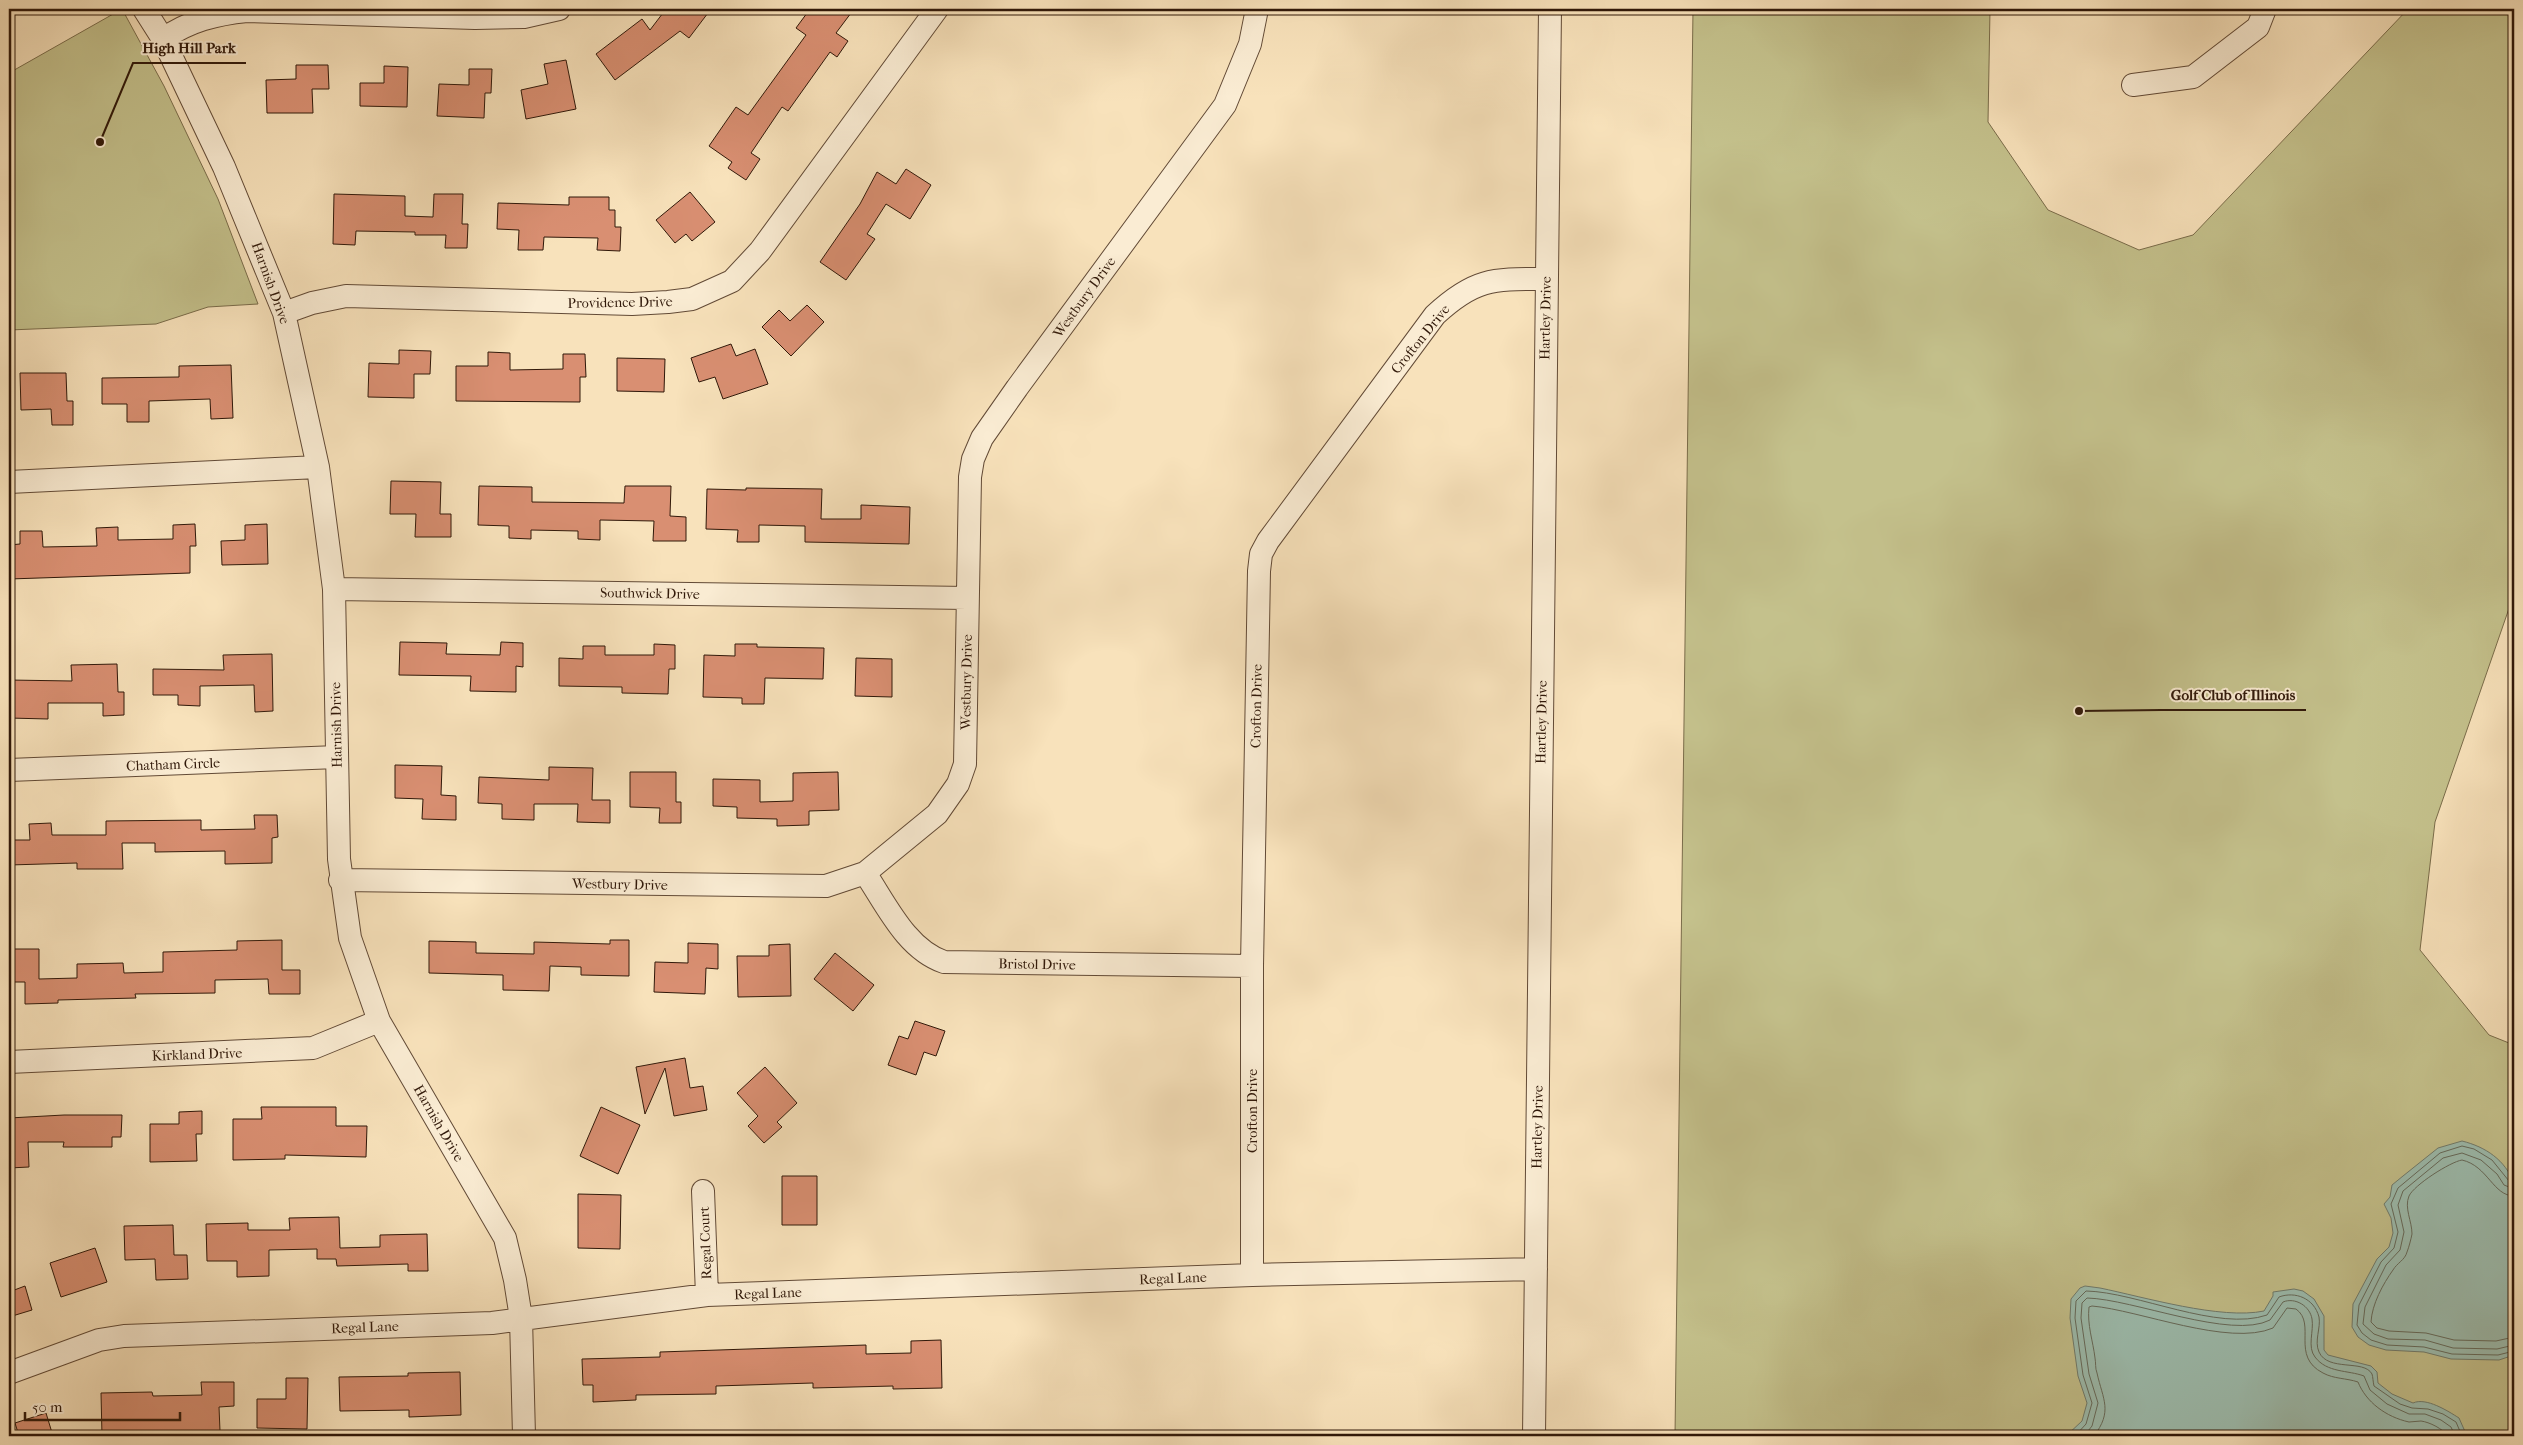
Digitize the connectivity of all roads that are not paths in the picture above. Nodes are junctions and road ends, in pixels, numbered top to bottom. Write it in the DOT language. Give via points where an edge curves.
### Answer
graph roads {
  1 [pos="144,9"];
  2 [pos="558,9"];
  3 [pos="938,9"];
  4 [pos="1257,9"];
  5 [pos="1550,9"];
  6 [pos="2264,9"];
  7 [pos="163,39"];
  8 [pos="2133,85"];
  9 [pos="1545,279"];
  10 [pos="284,313"];
  11 [pos="318,467"];
  12 [pos="9,482"];
  13 [pos="334,589"];
  14 [pos="967,598"];
  15 [pos="337,757"];
  16 [pos="9,770"];
  17 [pos="865,873"];
  18 [pos="340,880"];
  19 [pos="1252,966"];
  20 [pos="379,1020"];
  21 [pos="9,1062"];
  22 [pos="703,1191"];
  23 [pos="1536,1269"];
  24 [pos="1252,1275"];
  25 [pos="707,1295"];
  26 [pos="520,1318"];
  27 [pos="9,1372"];
  28 [pos="524,1436"];
  29 [pos="1534,1436"];
  1 -- 7 [label="street, Harnish Drive"];
  2 -- 7 [label="street" via="524,17 484,18 247,11 190,23"];
  3 -- 10 [label="street, Providence Drive" via="760,251 732,281 709,293 692,299 632,304 346,296"];
  4 -- 14 [label="street, Westbury Drive" via="1250,44 1225,105 982,438 970,477"];
  5 -- 9 [label="street, Hartley Drive"];
  6 -- 8 [label="street" via="2258,26 2193,77"];
  7 -- 10 [label="street, Harnish Drive" via="224,167"];
  9 -- 19 [label="street, Crofton Drive" via="1477,284 1456,295 1435,315 1261,554"];
  9 -- 23 [label="street, Hartley Drive"];
  10 -- 11 [label="street, Harnish Drive"];
  11 -- 12 [label="street"];
  11 -- 13 [label="street, Harnish Drive"];
  13 -- 14 [label="street, Southwick Drive"];
  13 -- 15 [label="street, Harnish Drive"];
  14 -- 17 [label="street, Westbury Drive" via="964,764 958,784 937,814"];
  15 -- 16 [label="street, Chatham Circle"];
  15 -- 18 [label="street, Harnish Drive"];
  17 -- 18 [label="street, Westbury Drive" via="826,886 798,887"];
  17 -- 19 [label="street, Bristol Drive" via="912,941 922,952 944,962"];
  18 -- 20 [label="street, Harnish Drive" via="350,938"];
  19 -- 24 [label="street, Crofton Drive"];
  20 -- 21 [label="street, Kirkland Drive" via="313,1048"];
  20 -- 26 [label="street, Harnish Drive" via="505,1238"];
  22 -- 25 [label="street, Regal Court"];
  23 -- 24 [label="street, Regal Lane"];
  23 -- 29 [label="street, Hartley Drive"];
  24 -- 25 [label="street, Regal Lane"];
  25 -- 26 [label="street, Regal Lane" via="551,1317"];
  26 -- 27 [label="street, Regal Lane" via="492,1323 124,1336 91,1343"];
  26 -- 28 [label="street, Harnish Drive"];
}
